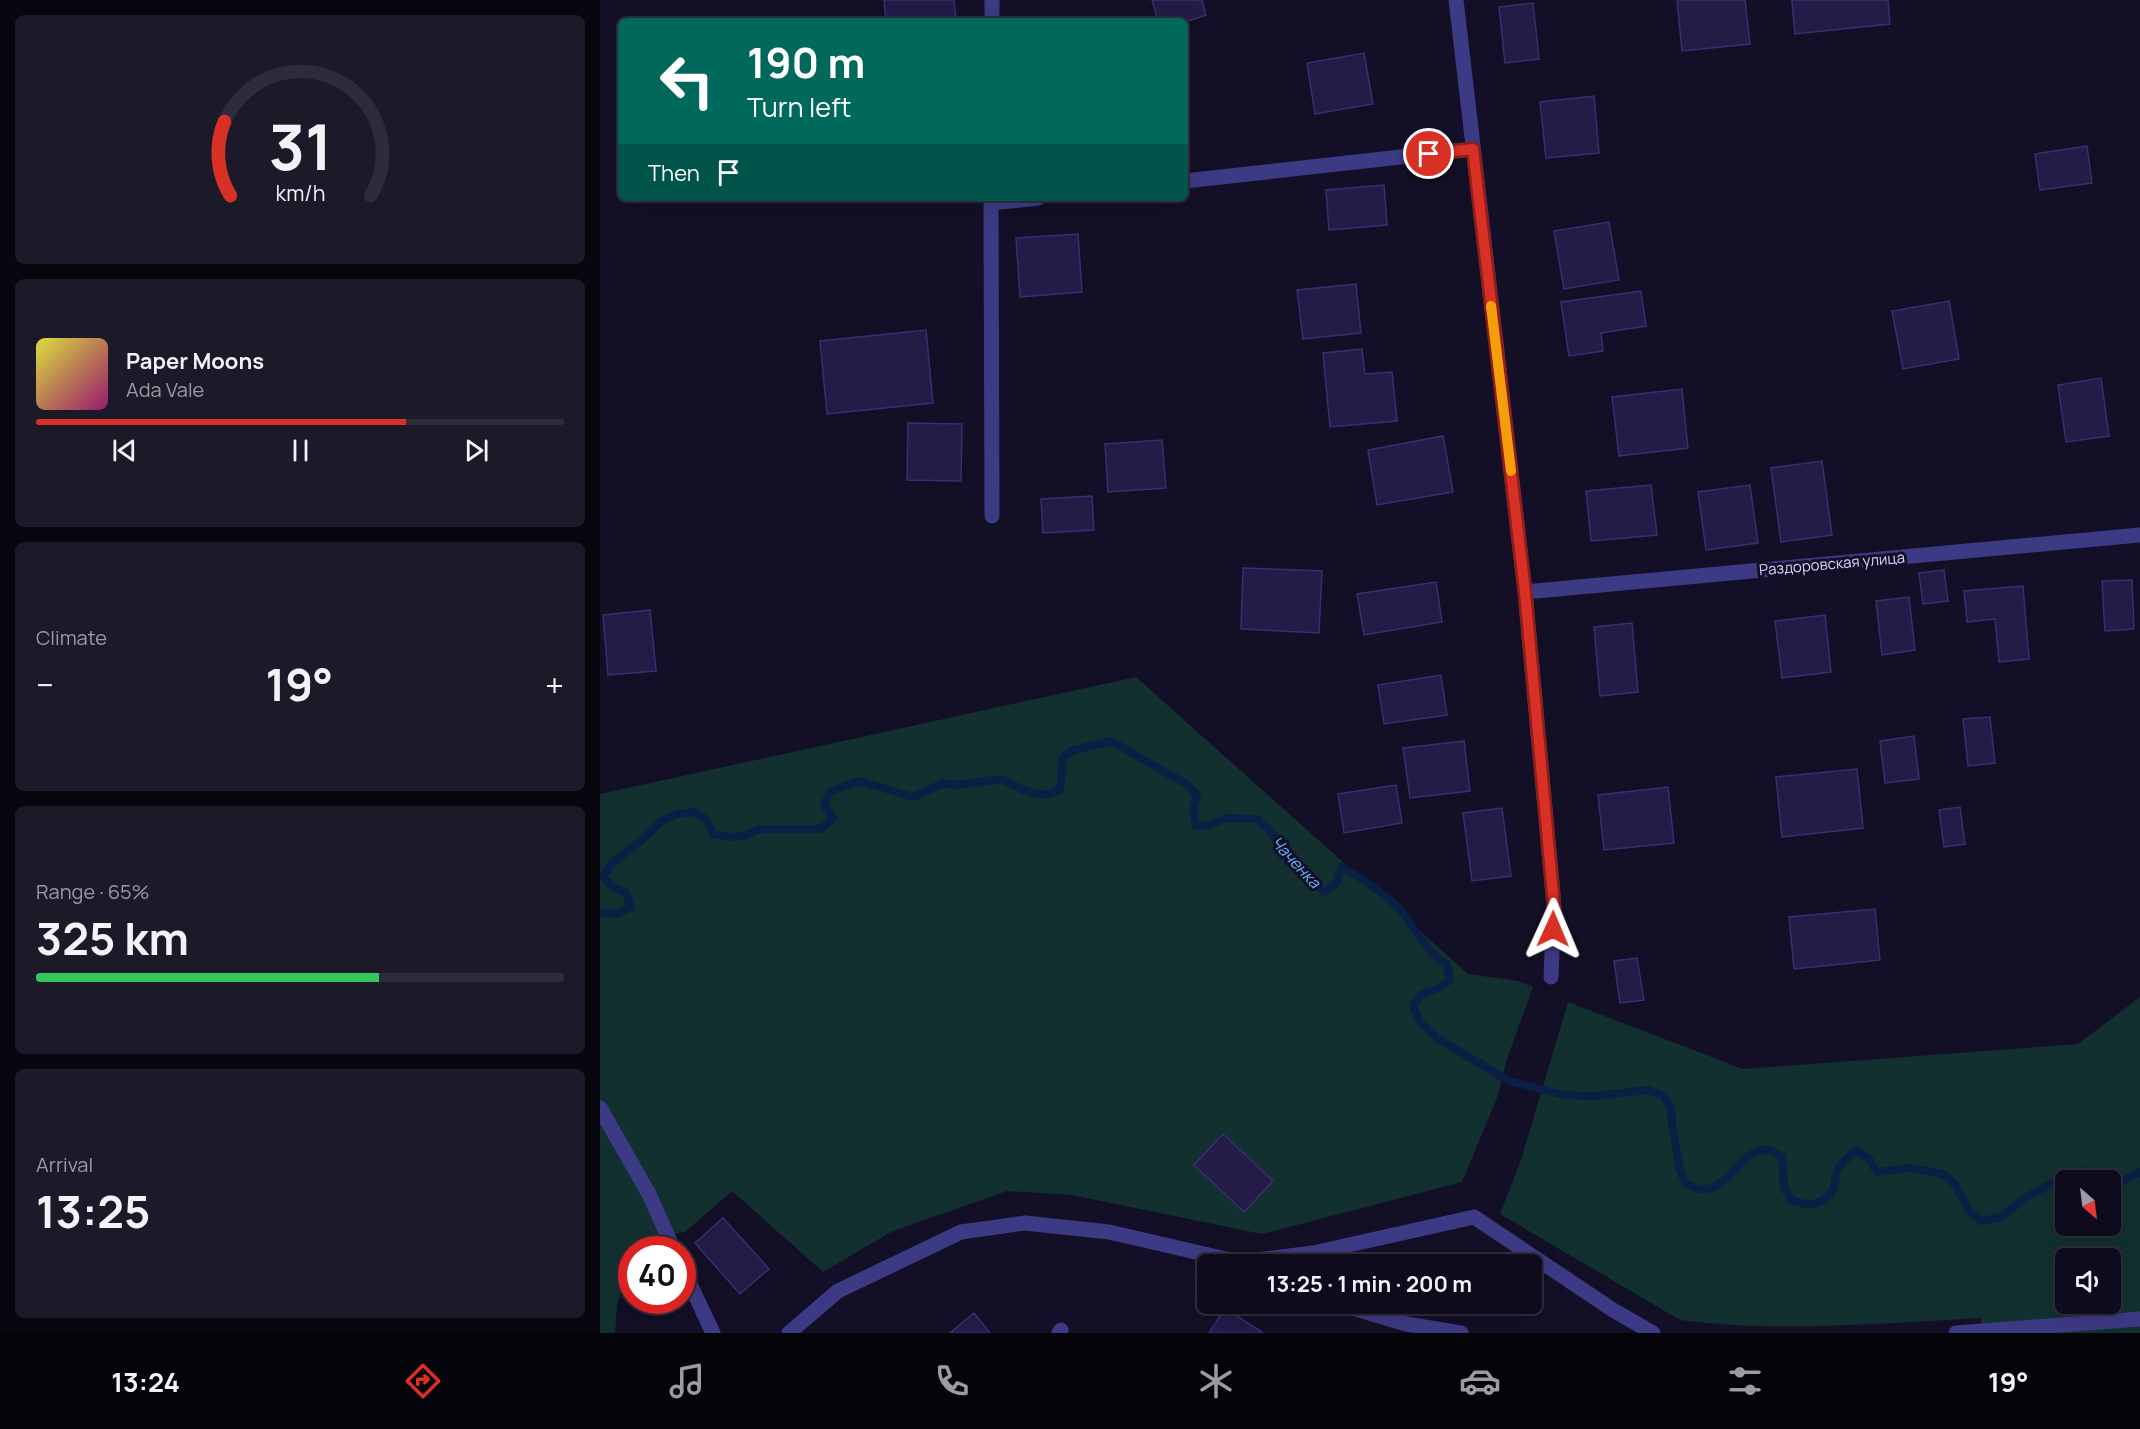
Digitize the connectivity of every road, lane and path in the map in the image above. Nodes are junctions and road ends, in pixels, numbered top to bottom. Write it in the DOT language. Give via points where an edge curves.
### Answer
graph roads {
  1 [pos="992,0"];
  2 [pos="1456,0"];
  3 [pos="992,18"];
  4 [pos="1473,149"];
  5 [pos="1188,182"];
  6 [pos="991,201"];
  7 [pos="992,516"];
  8 [pos="2140,535"];
  9 [pos="1525,592"];
  10 [pos="1551,977"];
  11 [pos="600,1108"];
  12 [pos="668,1236"];
  13 [pos="1203,1254"];
  14 [pos="1306,1254"];
  15 [pos="1529,1254"];
  16 [pos="1542,1262"];
  17 [pos="696,1298"];
  18 [pos="1372,1314"];
  19 [pos="2140,1319"];
  20 [pos="712,1333"];
  21 [pos="789,1333"];
  22 [pos="1461,1333"];
  23 [pos="1653,1333"];
  24 [pos="1956,1333"];
  1 -- 3 [label="street"];
  2 -- 4 [label="street"];
  4 -- 5 [label="street"];
  4 -- 9 [label="street"];
  6 -- 7 [label="street"];
  8 -- 9 [label="street, Раздоровская улица"];
  9 -- 10 [label="street" via="1554,906"];
  11 -- 12 [label="street" via="649,1194"];
  13 -- 21 [label="street" via="1109,1232 1025,1223 961,1232 837,1291"];
  14 -- 15 [label="street" via="1474,1217"];
  16 -- 23 [label="street"];
  17 -- 20 [label="street"];
  18 -- 22 [label="street"];
  19 -- 24 [label="street"];
}
